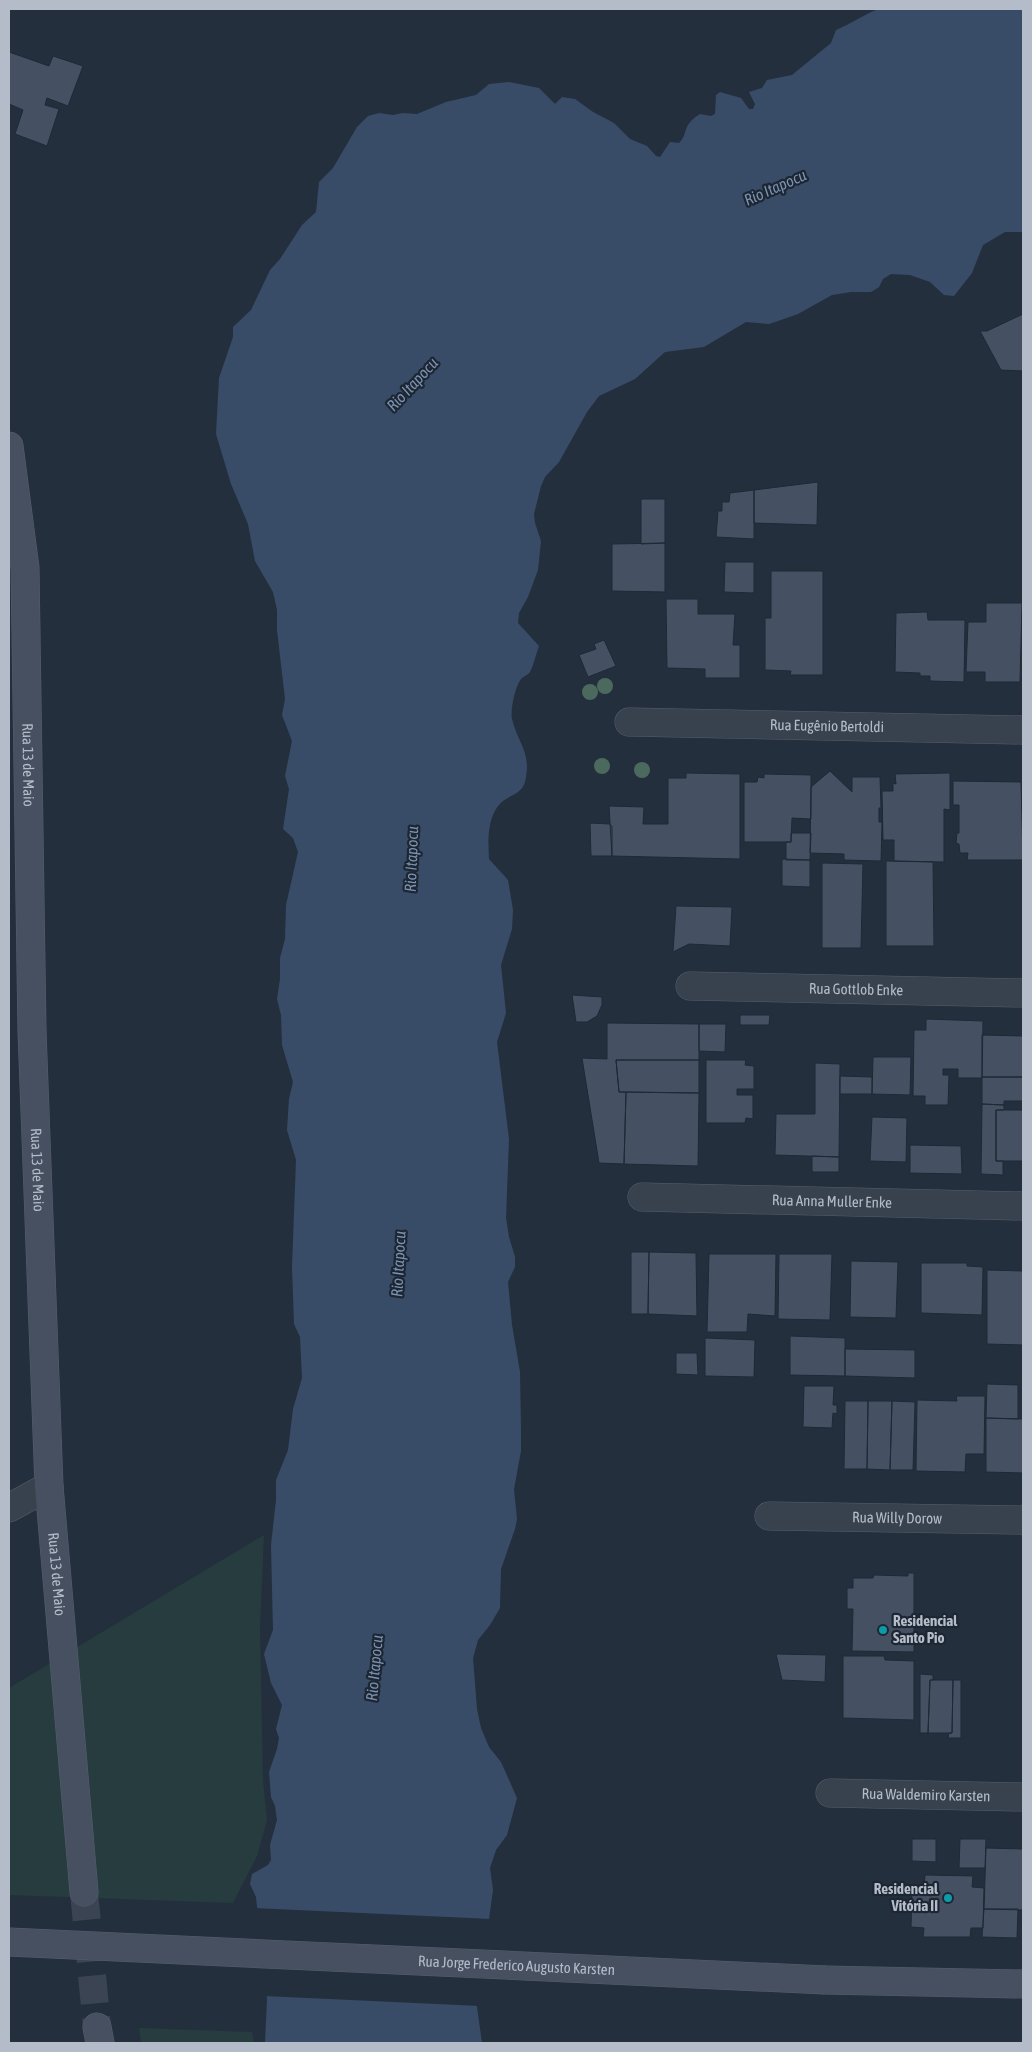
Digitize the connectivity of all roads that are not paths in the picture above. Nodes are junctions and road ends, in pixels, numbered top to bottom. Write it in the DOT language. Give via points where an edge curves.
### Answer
graph roads {
  1 [pos="9,446"];
  2 [pos="14,515"];
  3 [pos="629,722"];
  4 [pos="1023,730"];
  5 [pos="690,986"];
  6 [pos="1023,993"];
  7 [pos="642,1197"];
  8 [pos="1023,1206"];
  9 [pos="49,1486"];
  10 [pos="9,1508"];
  11 [pos="768,1516"];
  12 [pos="1023,1520"];
  13 [pos="830,1793"];
  14 [pos="1023,1797"];
  15 [pos="84,1892"];
  16 [pos="9,1942"];
  17 [pos="1023,1984"];
  1 -- 2 [label="main road, Rua 13 de Maio"];
  2 -- 9 [label="main road, Rua 13 de Maio" via="25,568 32,1030"];
  3 -- 4 [label="street, Rua Eugênio Bertoldi"];
  5 -- 6 [label="street, Rua Gottlob Enke"];
  7 -- 8 [label="street, Rua Anna Muller Enke"];
  9 -- 10 [label="street"];
  9 -- 15 [label="main road, Rua 13 de Maio"];
  11 -- 12 [label="street, Rua Willy Dorow"];
  13 -- 14 [label="street, Rua Waldemiro Karsten"];
  16 -- 17 [label="main road, Rua Jorge Frederico Augusto Karsten, bridge" via="825,1980"];
}
